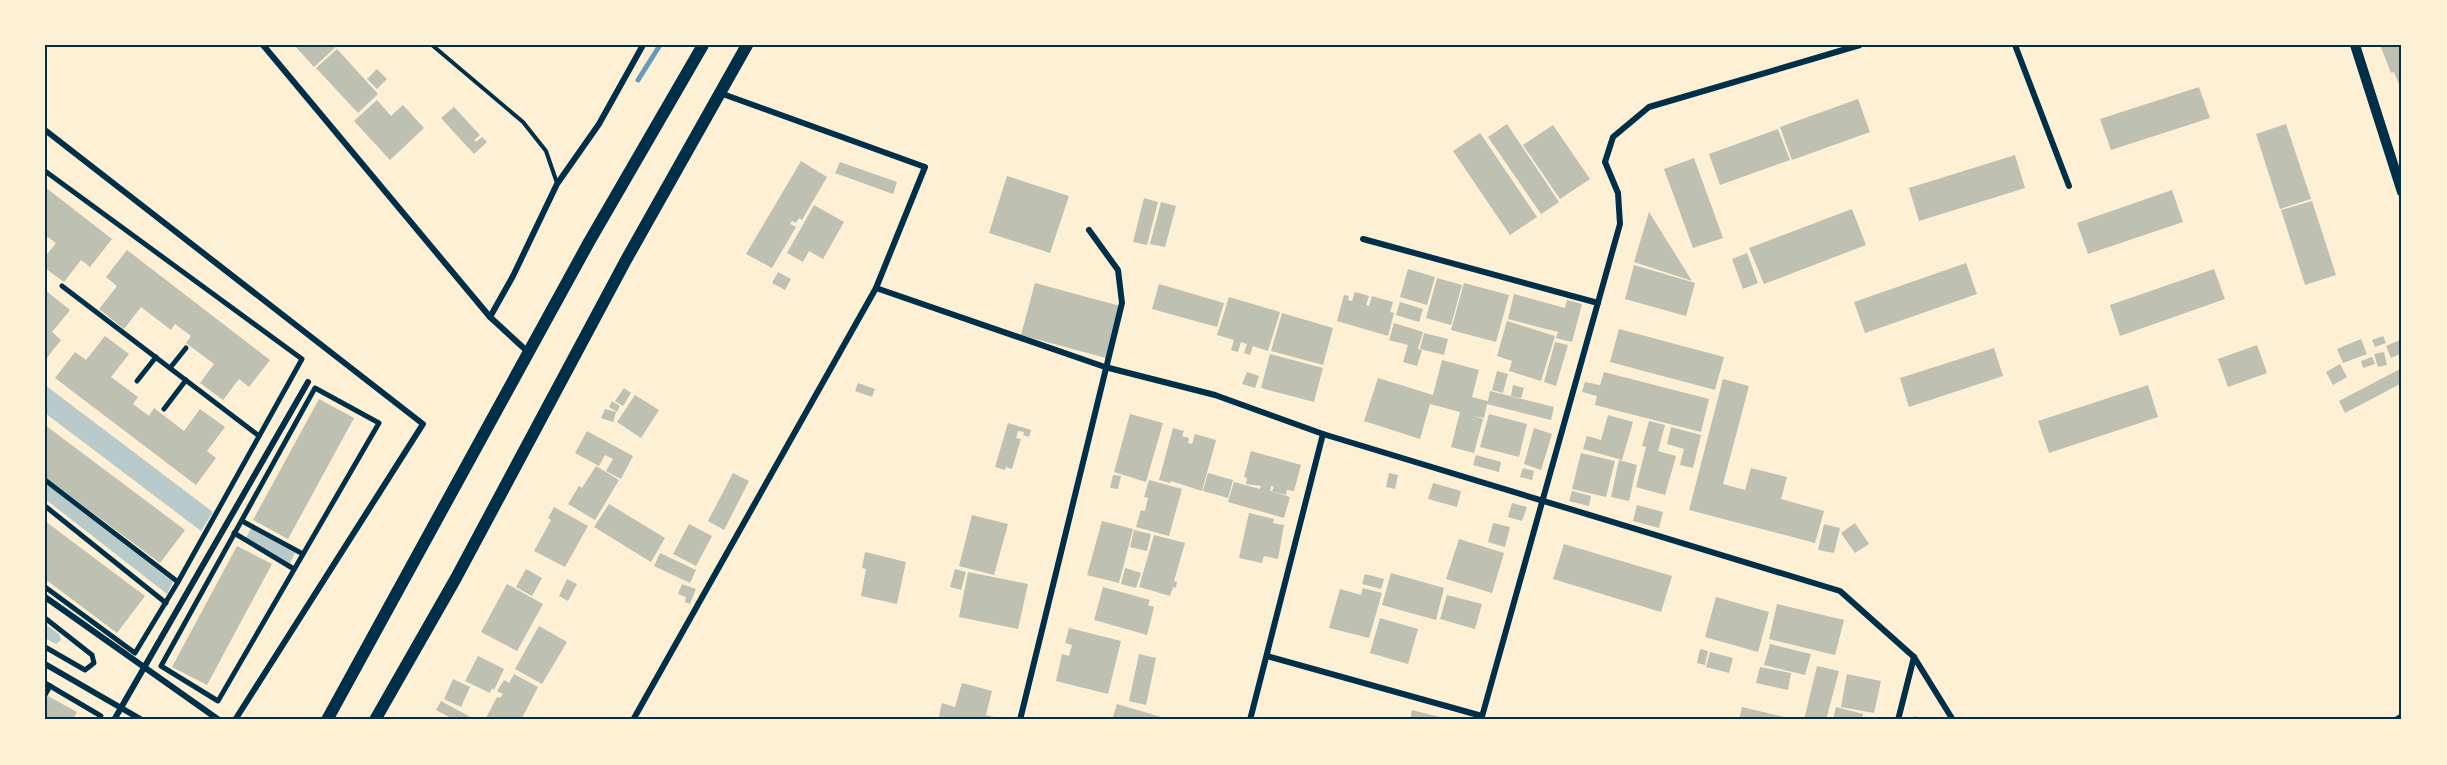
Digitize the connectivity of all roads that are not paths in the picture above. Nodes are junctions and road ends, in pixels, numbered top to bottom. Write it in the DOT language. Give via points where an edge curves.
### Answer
graph roads {
  1 [pos="263,45"];
  2 [pos="432,45"];
  3 [pos="643,45"];
  4 [pos="703,45"];
  5 [pos="747,45"];
  6 [pos="1860,45"];
  7 [pos="2015,45"];
  8 [pos="2355,45"];
  9 [pos="720,93"];
  10 [pos="45,130"];
  11 [pos="45,171"];
  12 [pos="557,184"];
  13 [pos="2069,186"];
  14 [pos="2402,192"];
  15 [pos="1089,230"];
  16 [pos="1363,239"];
  17 [pos="62,286"];
  18 [pos="876,288"];
  19 [pos="1598,303"];
  20 [pos="490,317"];
  21 [pos="186,348"];
  22 [pos="528,352"];
  23 [pos="156,357"];
  24 [pos="1105,367"];
  25 [pos="170,368"];
  26 [pos="137,381"];
  27 [pos="186,381"];
  28 [pos="308,382"];
  29 [pos="164,408"];
  30 [pos="1323,434"];
  31 [pos="259,436"];
  32 [pos="45,480"];
  33 [pos="1542,500"];
  34 [pos="45,506"];
  35 [pos="242,521"];
  36 [pos="234,533"];
  37 [pos="303,554"];
  38 [pos="294,569"];
  39 [pos="178,582"];
  40 [pos="45,587"];
  41 [pos="45,597"];
  42 [pos="166,603"];
  43 [pos="45,618"];
  44 [pos="45,648"];
  45 [pos="1267,656"];
  46 [pos="1914,657"];
  47 [pos="45,664"];
  48 [pos="146,667"];
  49 [pos="47,685"];
  50 [pos="45,695"];
  51 [pos="121,708"];
  52 [pos="2402,716"];
  53 [pos="1481,718"];
  54 [pos="99,720"];
  55 [pos="114,720"];
  56 [pos="142,720"];
  57 [pos="219,720"];
  58 [pos="235,720"];
  59 [pos="327,720"];
  60 [pos="375,720"];
  61 [pos="633,720"];
  62 [pos="1020,720"];
  63 [pos="1250,720"];
  64 [pos="1898,720"];
  65 [pos="1953,720"];
  66 [pos="2396,720"];
  1 -- 20 [label="street"];
  2 -- 12 [label="lane" via="523,122 546,151"];
  3 -- 12 [label="street" via="599,124"];
  4 -- 22 [label="main road"];
  5 -- 9 [label="main road"];
  6 -- 19 [label="street" via="1649,107 1613,137 1605,162 1618,193 1620,224"];
  7 -- 13 [label="street"];
  8 -- 14 [label="street"];
  9 -- 18 [label="street" via="925,167"];
  9 -- 60 [label="main road"];
  10 -- 58 [label="street" via="423,424"];
  11 -- 31 [label="street" via="302,358"];
  12 -- 20 [label="street"];
  15 -- 24 [label="street" via="1118,270 1122,303"];
  16 -- 19 [label="street"];
  17 -- 23 [label="street"];
  18 -- 24 [label="street"];
  18 -- 61 [label="street"];
  19 -- 33 [label="street"];
  20 -- 22 [label="street"];
  21 -- 25 [label="street"];
  22 -- 59 [label="main road"];
  23 -- 25 [label="street"];
  23 -- 26 [label="street"];
  24 -- 30 [label="street" via="1215,395"];
  24 -- 62 [label="street"];
  25 -- 27 [label="street"];
  27 -- 29 [label="street"];
  27 -- 31 [label="street"];
  28 -- 48 [label="street"];
  30 -- 33 [label="street"];
  30 -- 45 [label="street"];
  31 -- 39 [label="street"];
  32 -- 39 [label="street"];
  33 -- 46 [label="street" via="1840,591"];
  33 -- 53 [label="street"];
  34 -- 42 [label="street"];
  35 -- 36 [label="street"];
  35 -- 37 [label="street"];
  35 -- 37 [label="street" via="315,387 378,423"];
  36 -- 38 [label="street"];
  36 -- 38 [label="street" via="161,666 218,701"];
  37 -- 38 [label="street"];
  39 -- 42 [label="street"];
  40 -- 42 [label="street" via="135,653"];
  41 -- 48 [label="street"];
  43 -- 44 [label="street" via="92,655 94,663 85,670"];
  45 -- 53 [label="street"];
  45 -- 63 [label="street"];
  46 -- 64 [label="street"];
  46 -- 65 [label="street"];
  47 -- 51 [label="street"];
  48 -- 51 [label="street"];
  48 -- 57 [label="street"];
  49 -- 50 [label="street"];
  49 -- 54 [label="street" via="101,716"];
  51 -- 55 [label="street"];
  51 -- 56 [label="street"];
  52 -- 66 [label="street"];
}
